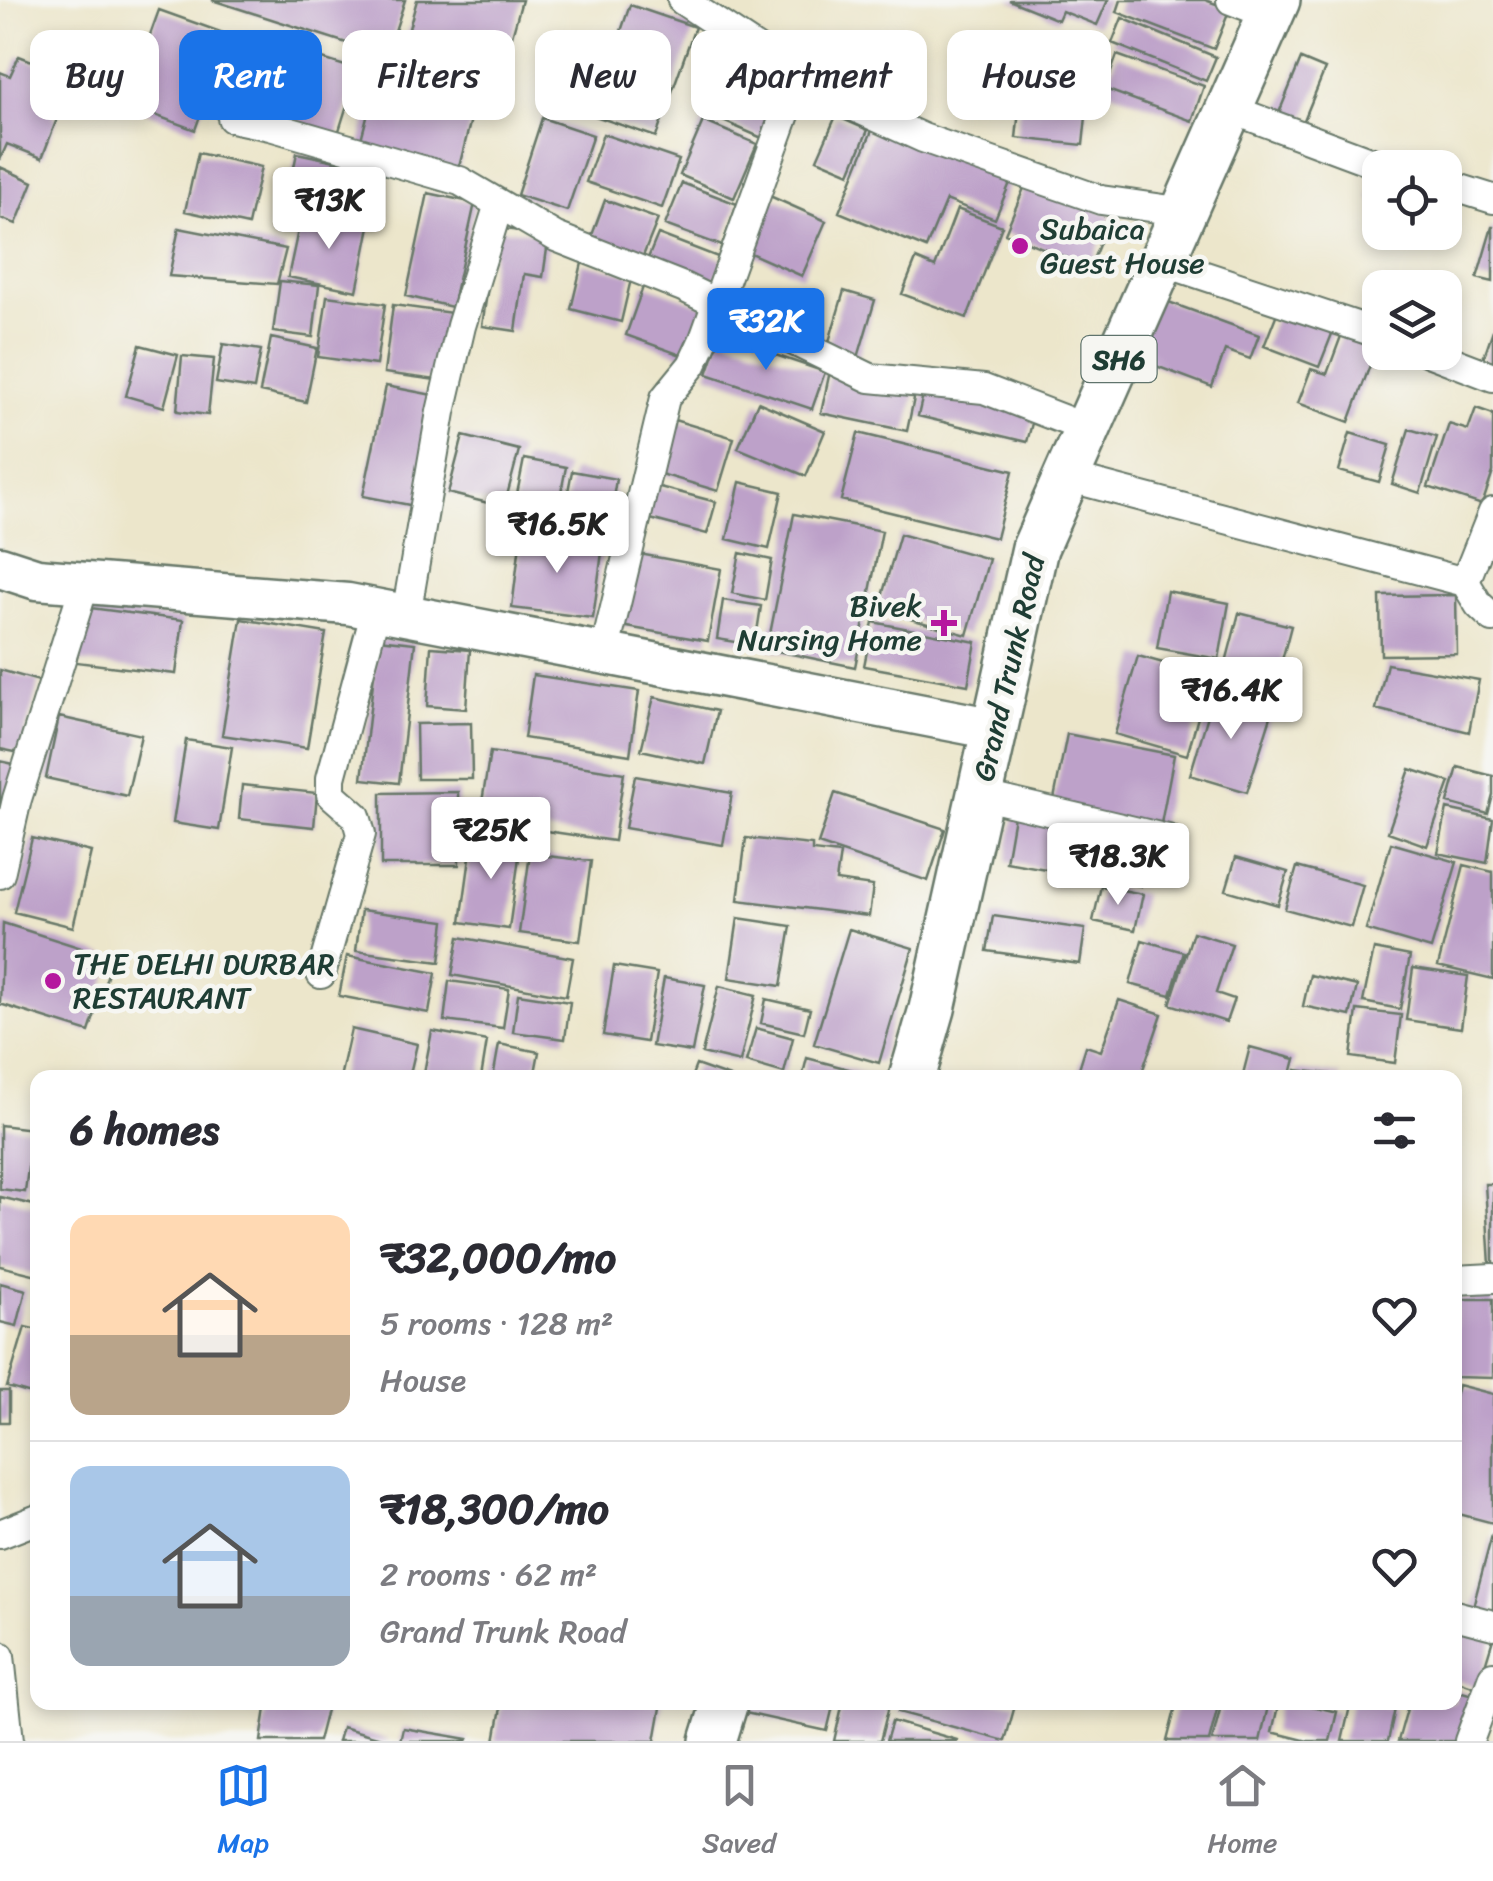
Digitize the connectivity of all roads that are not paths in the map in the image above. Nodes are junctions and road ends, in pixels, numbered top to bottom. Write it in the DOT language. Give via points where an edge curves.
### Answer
graph roads {
  1 [pos="682,0"];
  2 [pos="1259,5"];
  3 [pos="727,30"];
  4 [pos="1230,109"];
  5 [pos="242,120"];
  6 [pos="783,120"];
  7 [pos="884,120"];
  8 [pos="1362,158"];
  9 [pos="1462,189"];
  10 [pos="1493,199"];
  11 [pos="499,204"];
  12 [pos="1185,212"];
  13 [pos="1163,262"];
  14 [pos="718,303"];
  15 [pos="1362,328"];
  16 [pos="1462,365"];
  17 [pos="1493,376"];
  18 [pos="1088,429"];
  19 [pos="1067,477"];
  20 [pos="1493,512"];
  21 [pos="0,567"];
  22 [pos="1465,582"];
  23 [pos="85,583"];
  24 [pos="391,613"];
  25 [pos="1493,618"];
  26 [pos="604,654"];
  27 [pos="995,729"];
  28 [pos="980,795"];
  29 [pos="1168,839"];
  30 [pos="0,874"];
  31 [pos="321,974"];
  32 [pos="914,1070"];
  33 [pos="1493,1278"];
  34 [pos="1462,1280"];
  35 [pos="30,1521"];
  36 [pos="0,1534"];
  37 [pos="1462,1617"];
  38 [pos="1493,1625"];
  39 [pos="0,1656"];
  40 [pos="1493,1676"];
  41 [pos="723,1710"];
  42 [pos="10,1741"];
  43 [pos="714,1741"];
  44 [pos="1469,1741"];
  1 -- 3 [label="street"];
  2 -- 4 [label="main road, Grand Trunk Road / SH6"];
  4 -- 8 [label="street"];
  4 -- 12 [label="main road, Grand Trunk Road / SH6"];
  5 -- 11 [label="street" via="460,182"];
  6 -- 14 [label="street"];
  7 -- 12 [label="street" via="1101,200"];
  9 -- 10 [label="street"];
  11 -- 14 [label="street" via="556,237"];
  11 -- 24 [label="street"];
  12 -- 13 [label="main road, Grand Trunk Road / SH6"];
  13 -- 15 [label="street"];
  13 -- 18 [label="main road, Grand Trunk Road / SH6"];
  14 -- 18 [label="street" via="870,378 984,389"];
  14 -- 26 [label="street" via="692,365 665,398"];
  16 -- 17 [label="street"];
  18 -- 19 [label="main road, Grand Trunk Road / SH6"];
  19 -- 22 [label="street"];
  19 -- 27 [label="main road, Grand Trunk Road / SH6" via="1035,548"];
  20 -- 22 [label="street"];
  21 -- 23 [label="street"];
  22 -- 25 [label="street"];
  23 -- 24 [label="street"];
  23 -- 30 [label="street" via="16,799"];
  24 -- 26 [label="street"];
  24 -- 31 [label="street" via="331,778 332,794 356,816 361,834"];
  26 -- 27 [label="street"];
  27 -- 28 [label="main road, Grand Trunk Road / SH6"];
  28 -- 29 [label="street"];
  28 -- 32 [label="main road, Grand Trunk Road / SH6"];
  33 -- 34 [label="street"];
  35 -- 36 [label="street"];
  37 -- 38 [label="street"];
  39 -- 42 [label="street"];
  40 -- 44 [label="street"];
  41 -- 43 [label="main road"];
}
